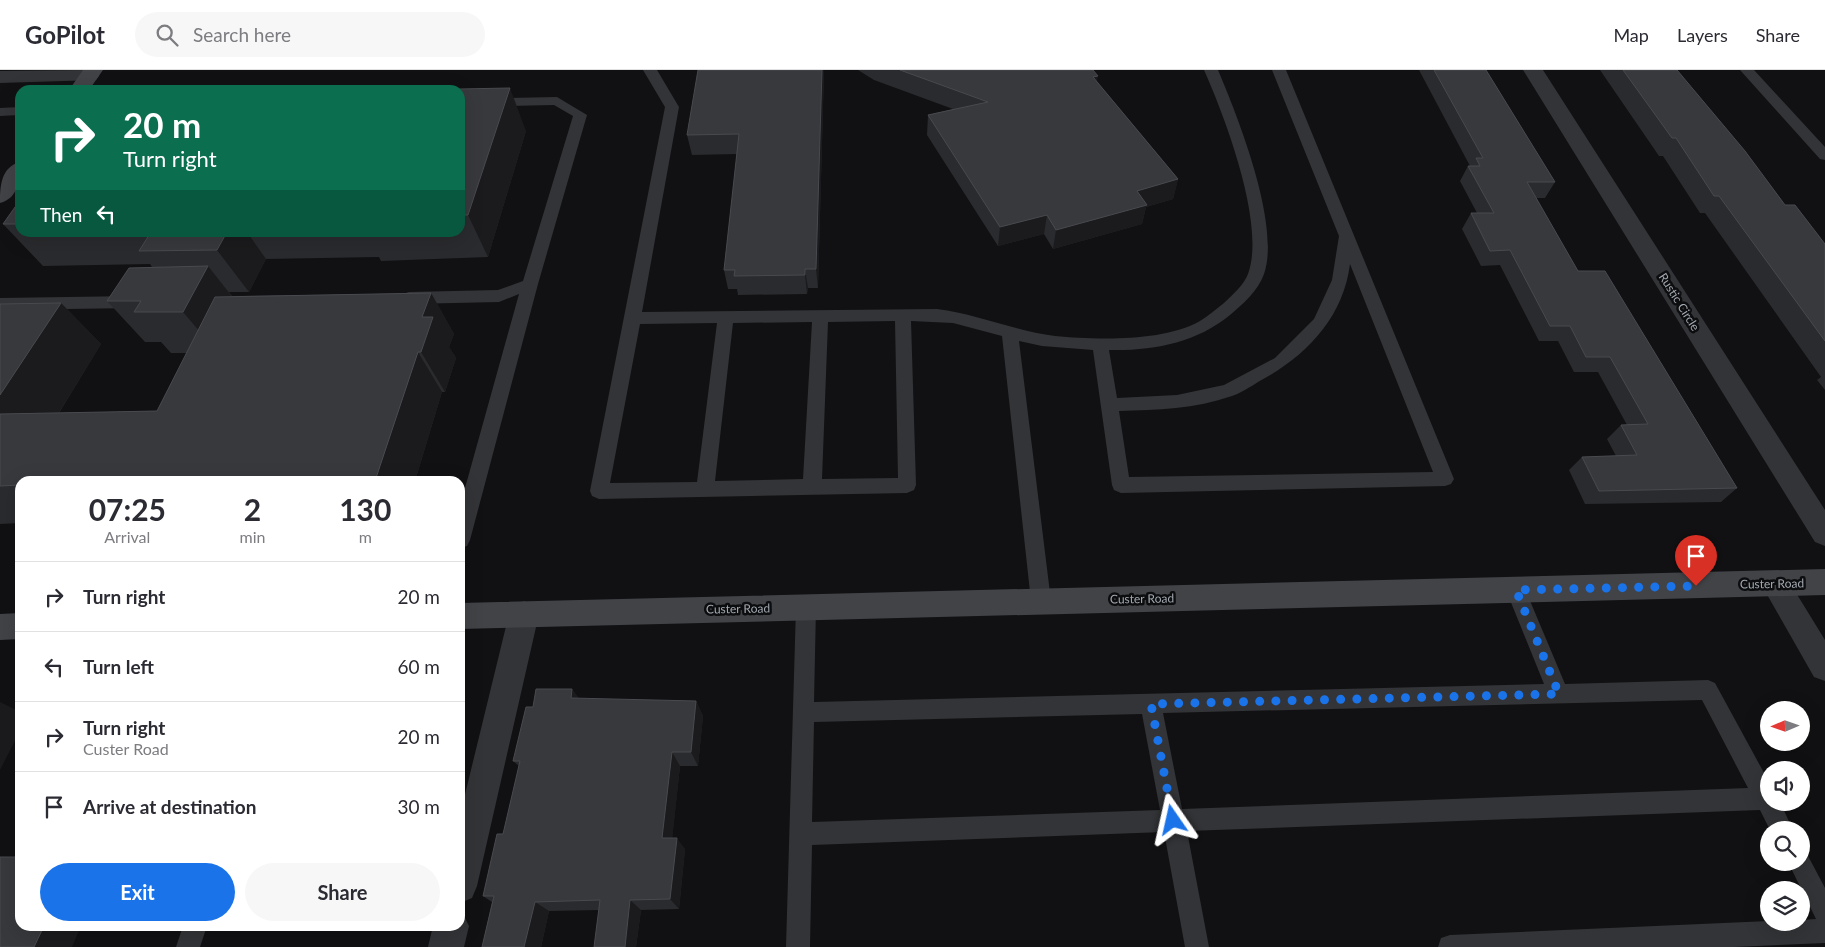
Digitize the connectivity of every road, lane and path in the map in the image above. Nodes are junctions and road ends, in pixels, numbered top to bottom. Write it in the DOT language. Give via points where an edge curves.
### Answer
graph roads {
  1 [pos="650,70"];
  2 [pos="1210,70"];
  3 [pos="1279,70"];
  4 [pos="1533,70"];
  5 [pos="1747,70"];
  6 [pos="0,77"];
  7 [pos="87,79"];
  8 [pos="465,102"];
  9 [pos="15,111"];
  10 [pos="0,112"];
  11 [pos="1825,156"];
  12 [pos="15,176"];
  13 [pos="0,196"];
  14 [pos="1346,235"];
  15 [pos="530,284"];
  16 [pos="389,298"];
  17 [pos="150,302"];
  18 [pos="0,304"];
  19 [pos="903,315"];
  20 [pos="820,316"];
  21 [pos="726,317"];
  22 [pos="633,318"];
  23 [pos="1010,333"];
  24 [pos="1100,343"];
  25 [pos="1111,405"];
  26 [pos="812,487"];
  27 [pos="705,490"];
  28 [pos="465,522"];
  29 [pos="1825,534"];
  30 [pos="1825,582"];
  31 [pos="1775,584"];
  32 [pos="1516,590"];
  33 [pos="1041,601"];
  34 [pos="806,607"];
  35 [pos="524,614"];
  36 [pos="465,616"];
  37 [pos="15,626"];
  38 [pos="0,627"];
  39 [pos="1825,667"];
  40 [pos="1559,694"];
  41 [pos="1151,704"];
  42 [pos="803,712"];
  43 [pos="1760,789"];
  44 [pos="1760,799"];
  45 [pos="1173,820"];
  46 [pos="800,834"];
  47 [pos="465,865"];
  48 [pos="1804,871"];
  49 [pos="1825,912"];
  50 [pos="193,931"];
  51 [pos="449,931"];
  52 [pos="1825,931"];
  53 [pos="188,947"];
  54 [pos="446,947"];
  55 [pos="798,947"];
  56 [pos="1196,947"];
  57 [pos="1450,947"];
  1 -- 22 [label="lane" via="672,107"];
  2 -- 24 [label="lane" via="1235,134 1256,204 1259,240 1256,273 1240,297 1205,326 1182,336 1150,342"];
  3 -- 14 [label="lane"];
  4 -- 29 [label="street, Rustic Circle"];
  5 -- 11 [label="lane"];
  6 -- 7 [label="street"];
  8 -- 15 [label="lane" via="557,101 580,115"];
  9 -- 10 [label="lane"];
  12 -- 13 [label="street"];
  14 -- 25 [label="lane" via="1340,280 1321,322 1281,362 1228,391 1177,402"];
  14 -- 25 [label="lane" via="1445,479 1121,485"];
  15 -- 16 [label="lane" via="499,296"];
  15 -- 28 [label="lane"];
  17 -- 18 [label="lane"];
  19 -- 20 [label="lane"];
  19 -- 23 [label="lane" via="956,316"];
  19 -- 26 [label="lane" via="907,485"];
  20 -- 21 [label="lane"];
  20 -- 26 [label="lane"];
  21 -- 22 [label="lane"];
  21 -- 27 [label="lane"];
  22 -- 27 [label="lane" via="599,491"];
  23 -- 24 [label="lane" via="1057,342"];
  23 -- 33 [label="lane"];
  24 -- 25 [label="lane"];
  26 -- 27 [label="lane"];
  30 -- 31 [label="street, Custer Road"];
  31 -- 32 [label="street, Custer Road"];
  31 -- 39 [label="street"];
  32 -- 33 [label="street, Custer Road"];
  32 -- 40 [label="lane"];
  33 -- 34 [label="street, Custer Road"];
  34 -- 35 [label="street, Custer Road"];
  34 -- 42 [label="lane"];
  35 -- 36 [label="street, Custer Road"];
  35 -- 47 [label="street"];
  37 -- 38 [label="street"];
  40 -- 41 [label="lane"];
  40 -- 43 [label="lane" via="1708,690"];
  41 -- 42 [label="lane"];
  41 -- 45 [label="lane"];
  42 -- 46 [label="lane"];
  44 -- 45 [label="lane"];
  45 -- 46 [label="lane"];
  45 -- 56 [label="lane"];
  46 -- 55 [label="lane"];
  48 -- 49 [label="lane"];
  50 -- 53 [label="lane"];
  51 -- 54 [label="street"];
  52 -- 57 [label="lane"];
}
